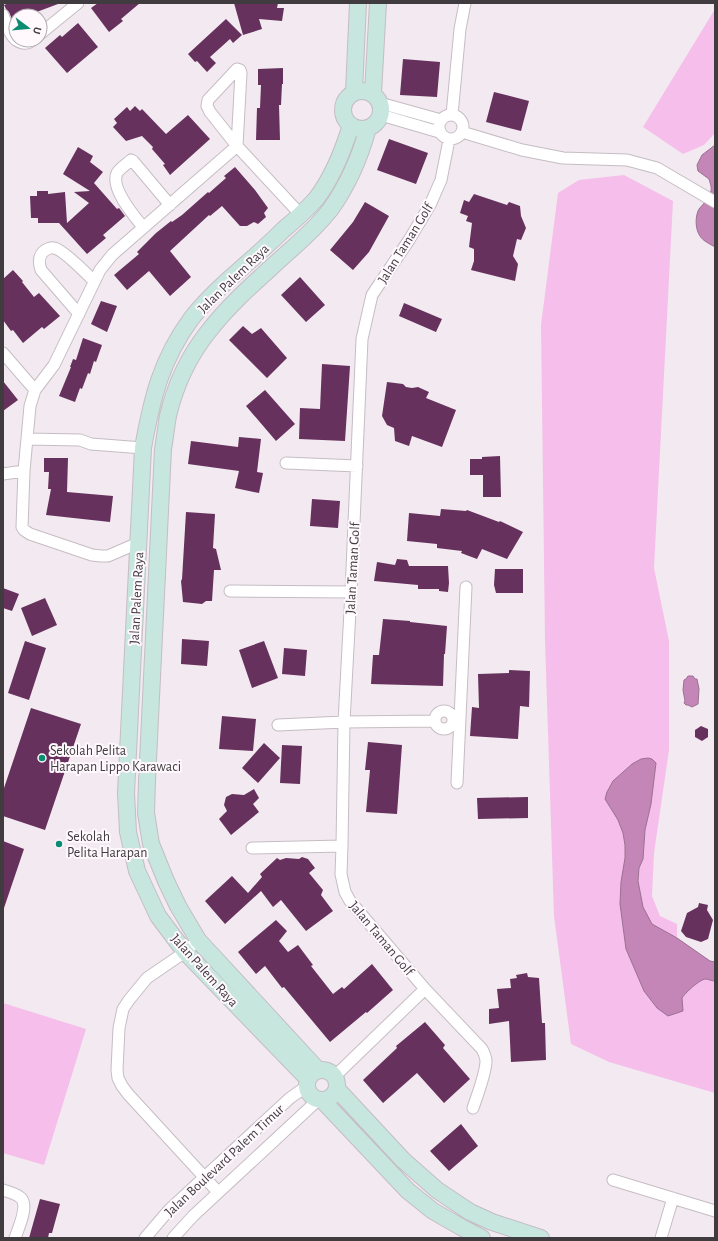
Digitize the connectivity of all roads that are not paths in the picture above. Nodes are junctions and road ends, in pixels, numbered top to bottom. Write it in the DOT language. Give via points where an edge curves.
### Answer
graph roads {
  1 [pos="78,3"];
  2 [pos="358,3"];
  3 [pos="378,3"];
  4 [pos="465,3"];
  5 [pos="3,15"];
  6 [pos="48,27"];
  7 [pos="8,28"];
  8 [pos="354,92"];
  9 [pos="378,104"];
  10 [pos="452,115"];
  11 [pos="441,120"];
  12 [pos="351,125"];
  13 [pos="368,128"];
  14 [pos="439,132"];
  15 [pos="462,132"];
  16 [pos="449,140"];
  17 [pos="237,146"];
  18 [pos="711,200"];
  19 [pos="170,205"];
  20 [pos="301,215"];
  21 [pos="143,227"];
  22 [pos="94,281"];
  23 [pos="79,314"];
  24 [pos="3,353"];
  25 [pos="35,390"];
  26 [pos="27,439"];
  27 [pos="144,445"];
  28 [pos="286,463"];
  29 [pos="357,466"];
  30 [pos="24,471"];
  31 [pos="3,474"];
  32 [pos="138,543"];
  33 [pos="466,587"];
  34 [pos="230,591"];
  35 [pos="351,592"];
  36 [pos="456,720"];
  37 [pos="344,722"];
  38 [pos="278,725"];
  39 [pos="457,783"];
  40 [pos="342,846"];
  41 [pos="252,848"];
  42 [pos="198,940"];
  43 [pos="185,952"];
  44 [pos="425,990"];
  45 [pos="311,1078"];
  46 [pos="336,1082"];
  47 [pos="320,1100"];
  48 [pos="473,1108"];
  49 [pos="204,1177"];
  50 [pos="613,1180"];
  51 [pos="3,1190"];
  52 [pos="218,1192"];
  53 [pos="673,1198"];
  54 [pos="715,1211"];
  55 [pos="15,1238"];
  56 [pos="145,1238"];
  57 [pos="173,1238"];
  58 [pos="482,1238"];
  59 [pos="541,1238"];
  60 [pos="661,1238"];
  1 -- 6 [label="street"];
  2 -- 8 [label="street"];
  3 -- 9 [label="street"];
  4 -- 10 [label="street"];
  5 -- 7 [label="street"];
  8 -- 9 [label="street" via="367,91"];
  8 -- 12 [label="street" via="345,101 343,108 346,120"];
  9 -- 11 [label="street"];
  9 -- 13 [label="street" via="378,121"];
  9 -- 14 [label="street"];
  10 -- 11 [label="street"];
  10 -- 15 [label="street" via="461,121"];
  11 -- 14 [label="street"];
  12 -- 13 [label="street" via="356,128"];
  12 -- 20 [label="street, Jalan Palem Raya" via="336,166 320,193"];
  13 -- 42 [label="street, Jalan Palem Raya" via="360,156 330,210 304,238 237,299 208,331 178,384 169,416 163,449 146,813 151,844 166,881"];
  14 -- 16 [label="street"];
  15 -- 16 [label="street" via="457,138"];
  15 -- 18 [label="street" via="522,150 563,158 627,160 657,168"];
  16 -- 29 [label="street, Jalan Taman Golf" via="441,180 430,205 372,295 362,339"];
  17 -- 17 [label="street" via="207,106 208,100 237,69 241,73"];
  17 -- 19 [label="street"];
  17 -- 20 [label="street"];
  19 -- 21 [label="street"];
  19 -- 21 [label="street" via="131,160 119,171 116,178 124,201"];
  20 -- 27 [label="street, Jalan Palem Raya" via="214,293 175,343 160,374 150,407"];
  21 -- 22 [label="street" via="112,255"];
  22 -- 23 [label="street"];
  22 -- 23 [label="street" via="59,249 51,248 41,255 41,270"];
  23 -- 25 [label="street" via="54,365"];
  24 -- 25 [label="street"];
  25 -- 26 [label="street" via="30,406"];
  26 -- 27 [label="street"];
  26 -- 30 [label="street"];
  27 -- 32 [label="street, Jalan Palem Raya"];
  28 -- 29 [label="street"];
  29 -- 35 [label="street, Jalan Taman Golf"];
  30 -- 31 [label="street"];
  30 -- 32 [label="street" via="22,526 28,533 101,556 108,556"];
  32 -- 43 [label="street, Jalan Palem Raya" via="126,793 128,832 137,871 158,916"];
  33 -- 36 [label="street"];
  34 -- 35 [label="street"];
  35 -- 37 [label="street, Jalan Taman Golf"];
  36 -- 37 [label="street" via="450,727 443,729 436,725 435,721"];
  36 -- 39 [label="street"];
  37 -- 38 [label="street"];
  37 -- 40 [label="street, Jalan Taman Golf"];
  40 -- 41 [label="street"];
  40 -- 44 [label="street, Jalan Taman Golf" via="341,874 350,901"];
  42 -- 43 [label="street"];
  42 -- 45 [label="street, Jalan Palem Raya"];
  43 -- 45 [label="street, Jalan Palem Raya"];
  43 -- 49 [label="street" via="147,978 122,1009 116,1070 128,1094"];
  44 -- 46 [label="street, Jalan Taman Golf"];
  44 -- 48 [label="street, Jalan Taman Golf" via="485,1054 484,1072"];
  45 -- 46 [label="street" via="324,1070 330,1072"];
  45 -- 47 [label="street" via="308,1092"];
  45 -- 49 [label="street, Jalan Boulevard Palem Timur"];
  46 -- 47 [label="street" via="334,1094 330,1099"];
  46 -- 59 [label="street" via="403,1160 437,1190 470,1212"];
  47 -- 52 [label="street, Jalan Boulevard Palem Timur"];
  47 -- 58 [label="street" via="408,1191 433,1211"];
  49 -- 52 [label="street"];
  49 -- 56 [label="street, Jalan Boulevard Palem Timur" via="169,1210"];
  50 -- 53 [label="street"];
  51 -- 55 [label="street" via="21,1198 24,1203"];
  52 -- 57 [label="street, Jalan Boulevard Palem Timur"];
  53 -- 54 [label="street"];
  53 -- 60 [label="street"];
}
